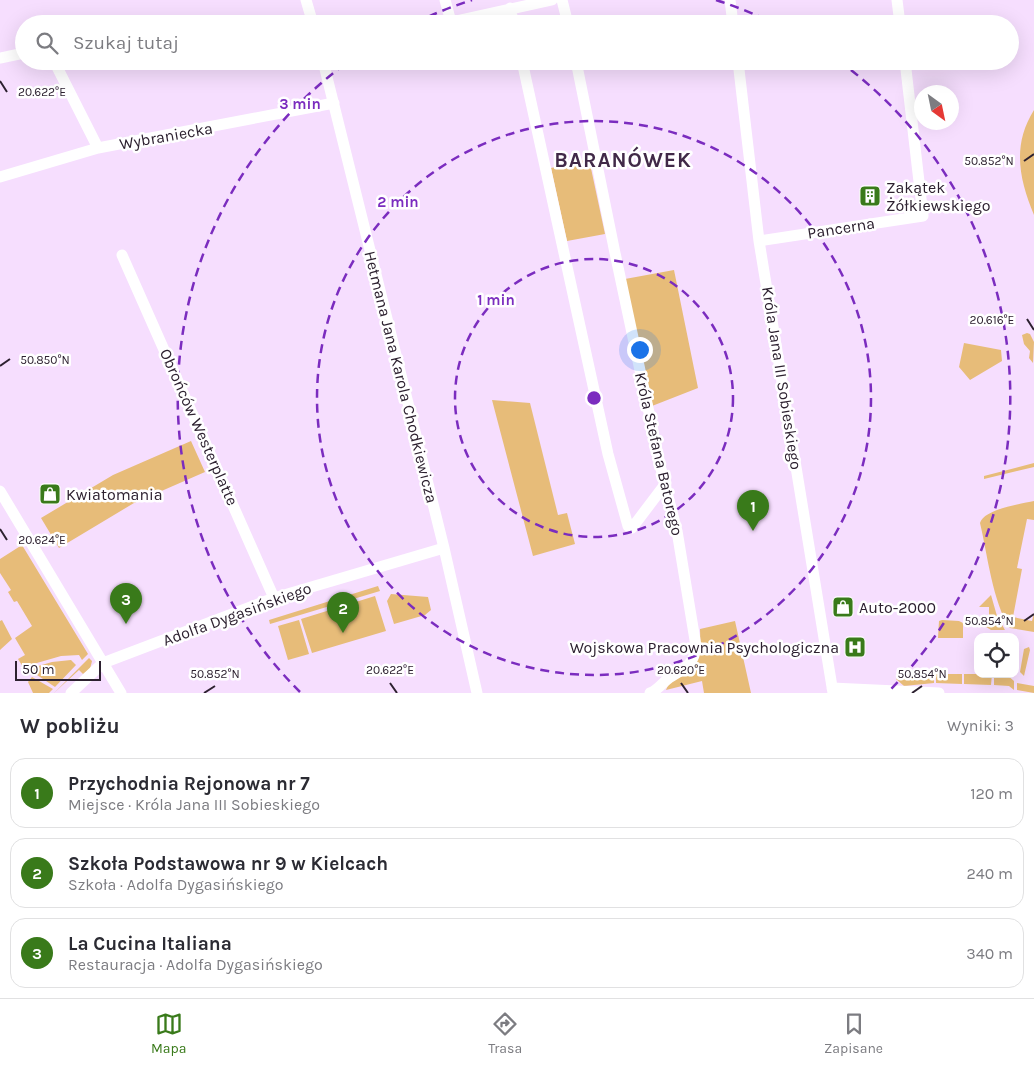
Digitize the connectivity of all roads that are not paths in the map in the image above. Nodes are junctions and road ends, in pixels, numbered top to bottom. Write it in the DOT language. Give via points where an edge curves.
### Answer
graph roads {
  1 [pos="306,0"];
  2 [pos="445,0"];
  3 [pos="552,0"];
  4 [pos="562,0"];
  5 [pos="730,0"];
  6 [pos="897,0"];
  7 [pos="510,8"];
  8 [pos="310,15"];
  9 [pos="446,15"];
  10 [pos="480,15"];
  11 [pos="512,15"];
  12 [pos="566,15"];
  13 [pos="732,15"];
  14 [pos="899,15"];
  15 [pos="15,55"];
  16 [pos="0,58"];
  17 [pos="59,70"];
  18 [pos="325,70"];
  19 [pos="524,70"];
  20 [pos="578,70"];
  21 [pos="739,70"];
  22 [pos="905,70"];
  23 [pos="334,103"];
  24 [pos="98,148"];
  25 [pos="0,176"];
  26 [pos="759,241"];
  27 [pos="122,255"];
  28 [pos="666,483"];
  29 [pos="0,492"];
  30 [pos="444,548"];
  31 [pos="274,598"];
  32 [pos="103,662"];
  33 [pos="833,691"];
  34 [pos="71,693"];
  35 [pos="122,693"];
  36 [pos="477,693"];
  37 [pos="650,693"];
  38 [pos="939,693"];
  1 -- 8 [label="street"];
  2 -- 9 [label="street"];
  3 -- 7 [label="street"];
  4 -- 12 [label="street"];
  5 -- 13 [label="street"];
  6 -- 14 [label="street"];
  7 -- 10 [label="street"];
  7 -- 11 [label="street"];
  15 -- 16 [label="street"];
  17 -- 24 [label="street"];
  18 -- 23 [label="street, Hetmana Jana Karola Chodkiewicza"];
  19 -- 28 [label="street" via="608,454 628,526 632,528"];
  20 -- 28 [label="street, Króla Stefana Batorego"];
  21 -- 26 [label="street, Króla Jana III Sobieskiego"];
  22 -- 26 [label="street, Pancerna" via="922,216"];
  23 -- 24 [label="street, Wybraniecka"];
  23 -- 30 [label="street, Hetmana Jana Karola Chodkiewicza"];
  24 -- 25 [label="street, Wybraniecka"];
  26 -- 33 [label="street, Króla Jana III Sobieskiego"];
  27 -- 31 [label="street, Obrońców Westerplatte"];
  28 -- 37 [label="street, Króla Stefana Batorego" via="696,646 686,669"];
  29 -- 32 [label="street"];
  30 -- 31 [label="street, Adolfa Dygasińskiego"];
  30 -- 36 [label="street, Hetmana Jana Karola Chodkiewicza"];
  31 -- 32 [label="street, Adolfa Dygasińskiego"];
  32 -- 34 [label="street, Adolfa Dygasińskiego"];
  32 -- 35 [label="street"];
  33 -- 38 [label="street"];
}
